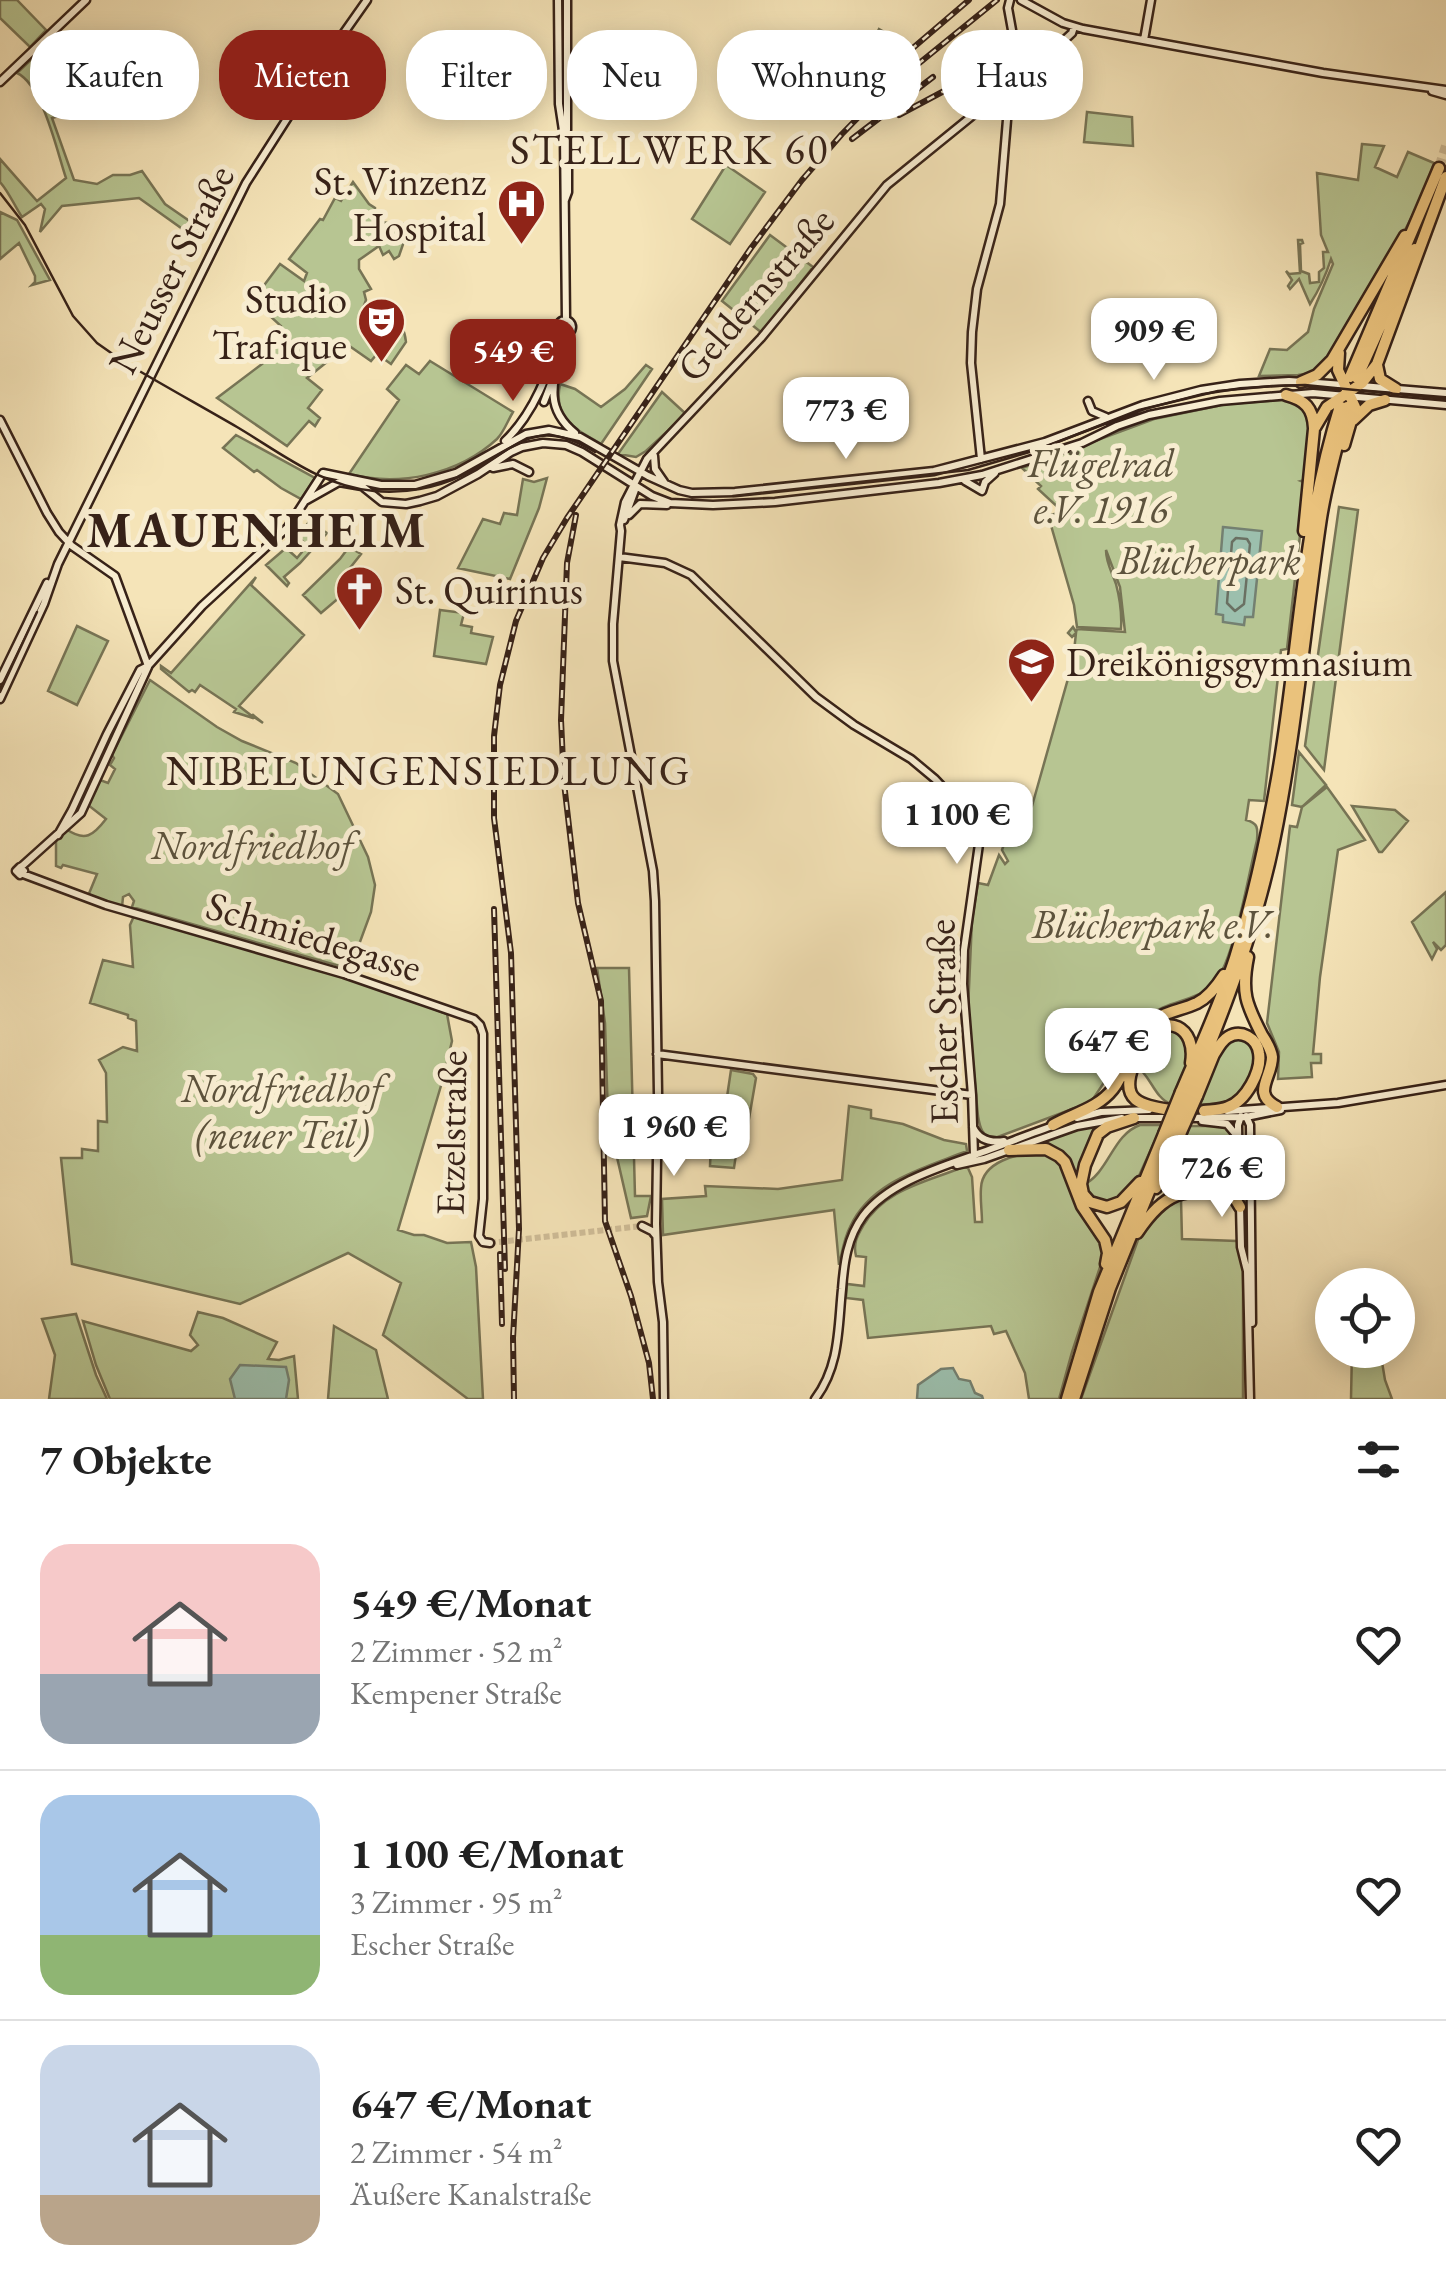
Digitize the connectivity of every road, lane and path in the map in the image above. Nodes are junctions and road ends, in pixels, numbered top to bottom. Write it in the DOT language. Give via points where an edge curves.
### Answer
graph roads {
  1 [pos="86,0"];
  2 [pos="367,0"];
  3 [pos="558,0"];
  4 [pos="567,0"];
  5 [pos="1010,0"];
  6 [pos="1021,0"];
  7 [pos="1150,0"];
  8 [pos="1074,27"];
  9 [pos="1012,30"];
  10 [pos="1072,30"];
  11 [pos="1144,40"];
  12 [pos="0,82"];
  13 [pos="1446,92"];
  14 [pos="966,120"];
  15 [pos="1007,120"];
  16 [pos="1442,173"];
  17 [pos="565,201"];
  18 [pos="1425,216"];
  19 [pos="564,334"];
  20 [pos="1340,347"];
  21 [pos="561,356"];
  22 [pos="1378,364"];
  23 [pos="1301,382"];
  24 [pos="1200,390"];
  25 [pos="1396,390"];
  26 [pos="1349,391"];
  27 [pos="1446,393"];
  28 [pos="1286,395"];
  29 [pos="1385,400"];
  30 [pos="544,402"];
  31 [pos="1088,402"];
  32 [pos="1211,402"];
  33 [pos="1446,405"];
  34 [pos="1185,408"];
  35 [pos="1108,417"];
  36 [pos="0,420"];
  37 [pos="1090,424"];
  38 [pos="1314,429"];
  39 [pos="1348,430"];
  40 [pos="1101,434"];
  41 [pos="580,437"];
  42 [pos="978,438"];
  43 [pos="1082,442"];
  44 [pos="662,444"];
  45 [pos="496,449"];
  46 [pos="998,455"];
  47 [pos="654,456"];
  48 [pos="977,457"];
  49 [pos="529,472"];
  50 [pos="641,472"];
  51 [pos="996,472"];
  52 [pos="478,474"];
  53 [pos="618,474"];
  54 [pos="962,480"];
  55 [pos="635,485"];
  56 [pos="398,486"];
  57 [pos="668,486"];
  58 [pos="714,493"];
  59 [pos="306,501"];
  60 [pos="625,502"];
  61 [pos="388,504"];
  62 [pos="677,504"];
  63 [pos="712,505"];
  64 [pos="79,523"];
  65 [pos="623,528"];
  66 [pos="60,532"];
  67 [pos="1319,541"];
  68 [pos="69,543"];
  69 [pos="81,552"];
  70 [pos="62,556"];
  71 [pos="618,557"];
  72 [pos="52,579"];
  73 [pos="1301,595"];
  74 [pos="148,666"];
  75 [pos="0,680"];
  76 [pos="0,698"];
  77 [pos="1260,900"];
  78 [pos="1249,952"];
  79 [pos="1235,957"];
  80 [pos="474,1019"];
  81 [pos="657,1054"];
  82 [pos="1213,1056"];
  83 [pos="1189,1072"];
  84 [pos="1446,1085"];
  85 [pos="1189,1094"];
  86 [pos="972,1095"];
  87 [pos="1282,1107"];
  88 [pos="1170,1110"];
  89 [pos="1204,1111"];
  90 [pos="1245,1117"];
  91 [pos="1134,1118"];
  92 [pos="1192,1118"];
  93 [pos="973,1126"];
  94 [pos="1053,1126"];
  95 [pos="1172,1134"];
  96 [pos="1238,1138"];
  97 [pos="1011,1145"];
  98 [pos="974,1158"];
  99 [pos="1239,1168"];
  100 [pos="1147,1173"];
  101 [pos="1222,1188"];
  102 [pos="1244,1189"];
  103 [pos="1240,1206"];
  104 [pos="656,1224"];
  105 [pos="1137,1233"];
  106 [pos="656,1236"];
  107 [pos="490,1243"];
  108 [pos="1115,1274"];
  109 [pos="1100,1292"];
  110 [pos="664,1399"];
  111 [pos="815,1399"];
  112 [pos="1066,1399"];
  113 [pos="1074,1399"];
  114 [pos="1250,1399"];
  1 -- 12 [label="main road"];
  2 -- 64 [label="main road, Neusser Straße" via="246,183"];
  3 -- 17 [label="main road"];
  4 -- 17 [label="main road"];
  5 -- 9 [label="main road"];
  6 -- 8 [label="main road"];
  7 -- 11 [label="main road"];
  8 -- 10 [label="main road, Geldernstraße"];
  8 -- 11 [label="main road"];
  11 -- 13 [label="main road"];
  14 -- 44 [label="main road, Geldernstraße" via="887,185 761,338"];
  15 -- 42 [label="main road" via="1000,204 972,332"];
  16 -- 18 [label="highway"];
  17 -- 19 [label="main road" via="566,320 572,327"];
  18 -- 20 [label="highway"];
  18 -- 22 [label="highway"];
  18 -- 26 [label="highway"];
  18 -- 26 [label="highway" via="1405,248"];
  19 -- 21 [label="main road"];
  19 -- 45 [label="main road" via="529,412"];
  20 -- 23 [label="highway" via="1326,368"];
  20 -- 26 [label="highway" via="1337,366"];
  21 -- 30 [label="main road"];
  21 -- 41 [label="main road" via="555,408"];
  22 -- 25 [label="highway" via="1380,379"];
  22 -- 26 [label="highway"];
  23 -- 24 [label="main road"];
  23 -- 26 [label="main road"];
  24 -- 32 [label="main road"];
  24 -- 34 [label="main road"];
  24 -- 35 [label="main road"];
  25 -- 26 [label="main road"];
  25 -- 27 [label="main road"];
  26 -- 28 [label="main road"];
  26 -- 29 [label="main road"];
  26 -- 38 [label="highway"];
  26 -- 39 [label="highway" via="1355,410"];
  26 -- 67 [label="highway"];
  26 -- 73 [label="highway" via="1321,474"];
  28 -- 32 [label="main road"];
  28 -- 38 [label="highway" via="1308,406"];
  29 -- 33 [label="main road"];
  29 -- 39 [label="highway" via="1361,411"];
  31 -- 35 [label="main road"];
  32 -- 34 [label="main road"];
  34 -- 40 [label="main road"];
  35 -- 37 [label="main road"];
  36 -- 66 [label="main road"];
  37 -- 40 [label="main road"];
  37 -- 43 [label="main road"];
  37 -- 46 [label="main road"];
  38 -- 73 [label="highway"];
  39 -- 67 [label="highway"];
  40 -- 43 [label="main road"];
  41 -- 45 [label="main road" via="536,432"];
  41 -- 50 [label="main road"];
  42 -- 46 [label="main road"];
  42 -- 48 [label="main road"];
  43 -- 51 [label="main road"];
  44 -- 47 [label="main road, Geldernstraße"];
  44 -- 50 [label="main road, Geldernstraße"];
  45 -- 56 [label="main road" via="456,473"];
  46 -- 48 [label="main road"];
  47 -- 50 [label="main road, Geldernstraße"];
  47 -- 57 [label="main road" via="657,475"];
  48 -- 58 [label="main road" via="934,471"];
  49 -- 52 [label="main road" via="511,464"];
  50 -- 55 [label="main road, Geldernstraße"];
  50 -- 57 [label="main road"];
  51 -- 54 [label="main road"];
  51 -- 54 [label="main road" via="982,491"];
  52 -- 53 [label="main road" via="511,452 544,443 574,448"];
  52 -- 61 [label="main road" via="437,496"];
  53 -- 55 [label="main road"];
  53 -- 60 [label="main road"];
  54 -- 63 [label="main road"];
  55 -- 60 [label="main road"];
  55 -- 62 [label="main road"];
  55 -- 65 [label="main road"];
  56 -- 59 [label="main road" via="323,473"];
  56 -- 61 [label="main road" via="386,491"];
  57 -- 58 [label="main road"];
  58 -- 63 [label="main road" via="718,500"];
  59 -- 61 [label="main road" via="339,482 362,486"];
  59 -- 74 [label="main road"];
  60 -- 65 [label="main road"];
  62 -- 63 [label="main road"];
  62 -- 65 [label="main road" via="640,504"];
  64 -- 66 [label="main road"];
  64 -- 68 [label="main road, Neusser Straße"];
  65 -- 71 [label="main road"];
  66 -- 68 [label="main road"];
  67 -- 77 [label="highway" via="1287,770"];
  68 -- 69 [label="main road"];
  68 -- 70 [label="main road, Neusser Straße"];
  69 -- 70 [label="main road"];
  69 -- 74 [label="main road" via="114,576"];
  70 -- 72 [label="main road, Neusser Straße"];
  71 -- 81 [label="main road" via="612,651 653,871"];
  71 -- 86 [label="main road, Escher Straße" via="665,563 691,576 816,697 911,759 975,821 980,836 963,967"];
  72 -- 75 [label="main road, Neusser Straße"];
  72 -- 76 [label="main road, Neusser Straße"];
  73 -- 79 [label="highway" via="1266,841"];
  74 -- 80 [label="main road, Schmiedegasse" via="140,670 58,834 22,870 106,905"];
  77 -- 78 [label="highway"];
  77 -- 85 [label="highway"];
  78 -- 82 [label="highway"];
  78 -- 87 [label="highway" via="1245,999 1271,1053 1264,1092"];
  79 -- 83 [label="highway"];
  79 -- 94 [label="highway" via="1207,996 1147,1026 1103,1100"];
  80 -- 107 [label="main road, Etzelstraße" via="483,1034 479,1236"];
  81 -- 86 [label="main road"];
  81 -- 104 [label="main road"];
  82 -- 85 [label="highway"];
  82 -- 89 [label="highway" via="1236,1034 1253,1040 1260,1056 1242,1098"];
  83 -- 85 [label="highway"];
  83 -- 88 [label="highway" via="1187,1034 1170,1025 1149,1033 1128,1090 1137,1102"];
  84 -- 87 [label="main road"];
  85 -- 95 [label="highway, bridge"];
  86 -- 93 [label="main road, Escher Straße"];
  87 -- 90 [label="main road"];
  87 -- 90 [label="main road"];
  88 -- 89 [label="main road"];
  88 -- 94 [label="main road" via="1101,1112"];
  89 -- 90 [label="main road"];
  90 -- 92 [label="main road"];
  90 -- 96 [label="main road"];
  90 -- 102 [label="main road"];
  91 -- 92 [label="main road"];
  91 -- 97 [label="main road"];
  91 -- 100 [label="highway" via="1096,1137 1083,1192 1095,1205 1112,1207"];
  92 -- 96 [label="main road" via="1226,1124"];
  93 -- 97 [label="main road" via="986,1141"];
  93 -- 98 [label="main road, Escher Straße"];
  94 -- 97 [label="main road"];
  95 -- 100 [label="highway"];
  95 -- 101 [label="highway" via="1181,1173"];
  95 -- 105 [label="highway"];
  95 -- 108 [label="highway"];
  96 -- 99 [label="main road"];
  97 -- 98 [label="main road"];
  97 -- 109 [label="highway" via="1046,1150 1068,1166 1107,1246"];
  98 -- 111 [label="main road" via="901,1184 854,1230 844,1264 836,1359"];
  99 -- 101 [label="highway"];
  99 -- 102 [label="main road"];
  100 -- 109 [label="highway"];
  101 -- 102 [label="highway"];
  101 -- 103 [label="highway"];
  101 -- 105 [label="highway" via="1173,1196"];
  102 -- 103 [label="main road"];
  102 -- 114 [label="main road"];
  103 -- 114 [label="main road"];
  104 -- 106 [label="main road"];
  104 -- 106 [label="main road" via="642,1226"];
  105 -- 108 [label="highway"];
  106 -- 110 [label="main road"];
  108 -- 113 [label="highway"];
  109 -- 112 [label="highway"];
}
